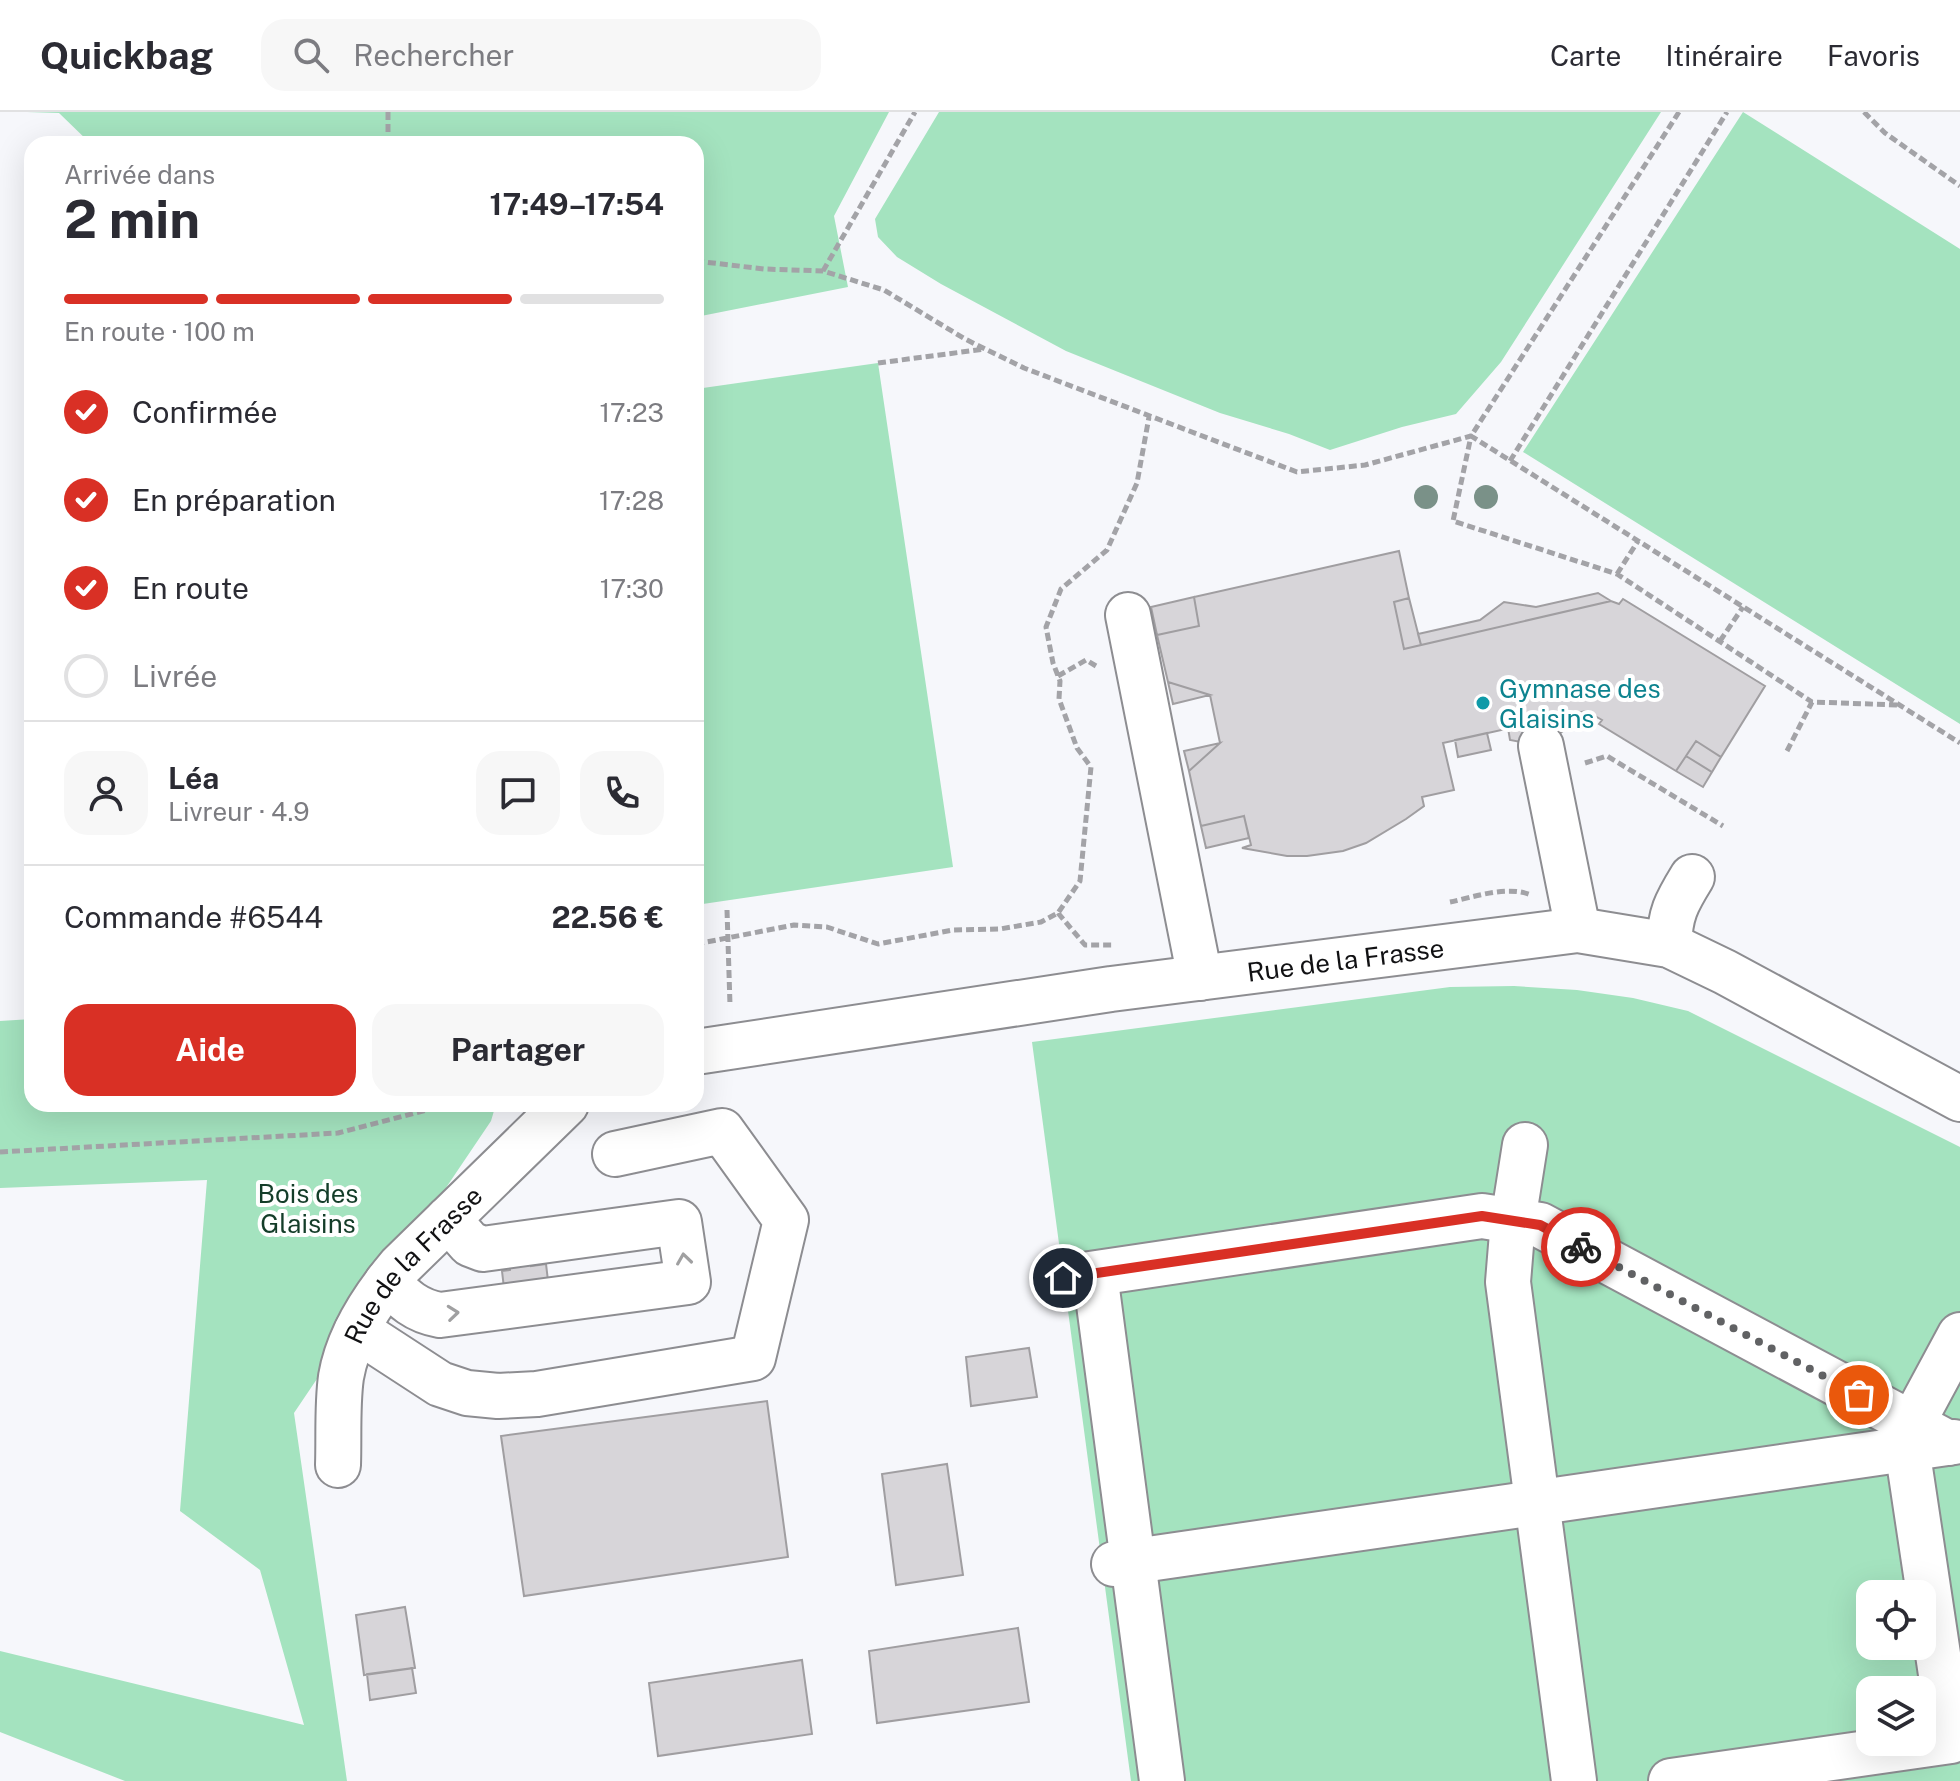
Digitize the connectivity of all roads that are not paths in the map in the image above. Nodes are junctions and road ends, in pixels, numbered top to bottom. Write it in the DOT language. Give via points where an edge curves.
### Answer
graph roads {
  1 [pos="1128,615"];
  2 [pos="1544,762"];
  3 [pos="1692,877"];
  4 [pos="1578,930"];
  5 [pos="1669,945"];
  6 [pos="1200,978"];
  7 [pos="714,1048"];
  8 [pos="1960,1099"];
  9 [pos="558,1112"];
  10 [pos="1525,1145"];
  11 [pos="615,1154"];
  12 [pos="448,1219"];
  13 [pos="1513,1221"];
  14 [pos="387,1282"];
  15 [pos="357,1330"];
  16 [pos="1960,1335"];
  17 [pos="1932,1439"];
  18 [pos="338,1465"];
  19 [pos="1537,1502"];
  20 [pos="1123,1562"];
  21 [pos="1162,1781"];
  22 [pos="1574,1781"];
  23 [pos="1671,1781"];
  1 -- 6 [label="street"];
  2 -- 4 [label="street"];
  3 -- 5 [label="street" via="1672,912"];
  4 -- 5 [label="street, Rue de la Frasse"];
  4 -- 6 [label="street, Rue de la Frasse"];
  5 -- 8 [label="street, Rue de la Frasse"];
  6 -- 7 [label="street, Rue de la Frasse"];
  9 -- 12 [label="street, Rue de la Frasse"];
  10 -- 13 [label="street"];
  11 -- 15 [label="street" via="722,1131 786,1220 753,1358 498,1396 453,1390"];
  12 -- 14 [label="street, Rue de la Frasse"];
  14 -- 12 [label="street, one-way" via="411,1306 440,1315 688,1282 679,1222 483,1249 470,1244"];
  13 -- 17 [label="street" via="1540,1225"];
  13 -- 19 [label="street" via="1508,1282"];
  13 -- 20 [label="street" via="1482,1216 1079,1276"];
  14 -- 15 [label="street, Rue de la Frasse"];
  15 -- 18 [label="street, Rue de la Frasse" via="341,1376"];
  16 -- 17 [label="street"];
  17 -- 19 [label="street"];
  17 -- 23 [label="street" via="1951,1741"];
  19 -- 20 [label="street"];
  19 -- 22 [label="street"];
  20 -- 21 [label="street"];
}
